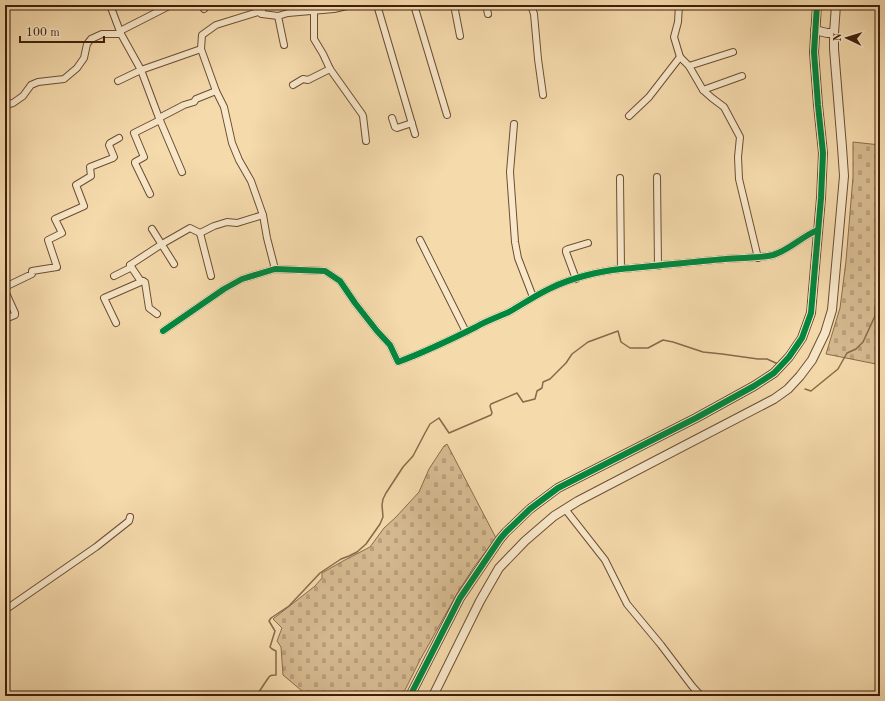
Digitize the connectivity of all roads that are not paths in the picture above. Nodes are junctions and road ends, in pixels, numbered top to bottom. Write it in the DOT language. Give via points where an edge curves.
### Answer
graph roads {
  1 [pos="110,5"];
  2 [pos="171,5"];
  3 [pos="262,5"];
  4 [pos="351,5"];
  5 [pos="376,5"];
  6 [pos="414,5"];
  7 [pos="454,5"];
  8 [pos="486,5"];
  9 [pos="531,5"];
  10 [pos="680,5"];
  11 [pos="817,5"];
  12 [pos="836,5"];
  13 [pos="314,10"];
  14 [pos="262,14"];
  15 [pos="488,14"];
  16 [pos="278,16"];
  17 [pos="815,30"];
  18 [pos="121,33"];
  19 [pos="834,33"];
  20 [pos="460,36"];
  21 [pos="284,45"];
  22 [pos="200,49"];
  23 [pos="733,52"];
  24 [pos="680,57"];
  25 [pos="689,66"];
  26 [pos="330,69"];
  27 [pos="141,70"];
  28 [pos="742,76"];
  29 [pos="118,81"];
  30 [pos="293,85"];
  31 [pos="703,90"];
  32 [pos="216,91"];
  33 [pos="543,95"];
  34 [pos="5,105"];
  35 [pos="447,115"];
  36 [pos="629,116"];
  37 [pos="392,118"];
  38 [pos="159,119"];
  39 [pos="412,123"];
  40 [pos="514,124"];
  41 [pos="416,134"];
  42 [pos="119,138"];
  43 [pos="366,141"];
  44 [pos="182,172"];
  45 [pos="657,177"];
  46 [pos="620,178"];
  47 [pos="150,194"];
  48 [pos="263,215"];
  49 [pos="152,229"];
  50 [pos="818,230"];
  51 [pos="200,233"];
  52 [pos="420,240"];
  53 [pos="588,243"];
  54 [pos="162,244"];
  55 [pos="758,258"];
  56 [pos="174,264"];
  57 [pos="130,265"];
  58 [pos="658,266"];
  59 [pos="275,269"];
  60 [pos="621,269"];
  61 [pos="114,276"];
  62 [pos="211,276"];
  63 [pos="576,279"];
  64 [pos="143,281"];
  65 [pos="5,287"];
  66 [pos="5,291"];
  67 [pos="533,297"];
  68 [pos="157,314"];
  69 [pos="5,319"];
  70 [pos="116,323"];
  71 [pos="162,331"];
  72 [pos="466,332"];
  73 [pos="565,509"];
  74 [pos="130,518"];
  75 [pos="5,610"];
  76 [pos="410,696"];
  77 [pos="433,696"];
  78 [pos="701,696"];
  1 -- 18 [label="street"];
  2 -- 18 [label="street"];
  3 -- 14 [label="street"];
  4 -- 13 [label="street"];
  5 -- 39 [label="street"];
  6 -- 35 [label="street"];
  7 -- 20 [label="street"];
  8 -- 15 [label="street"];
  9 -- 33 [label="street"];
  10 -- 24 [label="street" via="674,37"];
  11 -- 17 [label="street"];
  12 -- 19 [label="street"];
  13 -- 16 [label="street"];
  13 -- 26 [label="street" via="314,37"];
  14 -- 16 [label="street"];
  14 -- 22 [label="street" via="258,12 216,25 202,35"];
  16 -- 21 [label="street"];
  17 -- 19 [label="street"];
  17 -- 50 [label="street" via="814,52 823,153"];
  18 -- 27 [label="street"];
  18 -- 34 [label="street" via="102,34 91,39 87,44 84,58 64,79 31,85 23,96"];
  19 -- 73 [label="street" via="844,176 832,310 826,333 812,360 788,389 774,398"];
  22 -- 27 [label="street"];
  22 -- 32 [label="street"];
  23 -- 25 [label="street"];
  24 -- 25 [label="street"];
  24 -- 36 [label="street" via="649,97"];
  25 -- 31 [label="street"];
  26 -- 30 [label="street"];
  26 -- 43 [label="street" via="362,114"];
  27 -- 29 [label="street"];
  27 -- 38 [label="street"];
  28 -- 31 [label="street"];
  31 -- 55 [label="street" via="724,106 740,138 739,179"];
  32 -- 38 [label="street"];
  32 -- 48 [label="street" via="224,107 232,143 251,181"];
  37 -- 39 [label="street" via="397,128"];
  38 -- 44 [label="street"];
  38 -- 47 [label="street" via="134,133 144,157 135,163"];
  39 -- 41 [label="street"];
  40 -- 67 [label="street" via="510,172 515,242 518,258"];
  42 -- 65 [label="street" via="109,145 114,157 90,167 91,176 76,185 84,206 55,219 62,233 48,240 56,267 32,271 32,274"];
  45 -- 58 [label="street"];
  46 -- 60 [label="street"];
  48 -- 51 [label="street" via="237,223 227,222"];
  48 -- 59 [label="street"];
  49 -- 54 [label="street"];
  50 -- 55 [label="street" via="787,250"];
  50 -- 76 [label="street" via="811,313 802,338 789,357 774,373 754,386 558,488 530,509 500,539 460,598"];
  51 -- 54 [label="street" via="190,228"];
  51 -- 62 [label="street"];
  52 -- 72 [label="street"];
  53 -- 63 [label="street" via="566,250"];
  54 -- 56 [label="street"];
  54 -- 57 [label="street"];
  55 -- 58 [label="street"];
  57 -- 61 [label="street" via="130,268"];
  57 -- 64 [label="street"];
  58 -- 60 [label="street"];
  59 -- 71 [label="street" via="242,279"];
  59 -- 72 [label="street" via="325,271 340,281 390,345 398,362"];
  60 -- 63 [label="street"];
  63 -- 67 [label="street"];
  64 -- 68 [label="street" via="149,308"];
  64 -- 70 [label="street" via="104,298"];
  66 -- 69 [label="street" via="15,315"];
  67 -- 72 [label="street"];
  73 -- 77 [label="street" via="525,541 499,568"];
  73 -- 78 [label="street" via="605,560 627,604"];
  74 -- 75 [label="street" via="96,547"];
}
